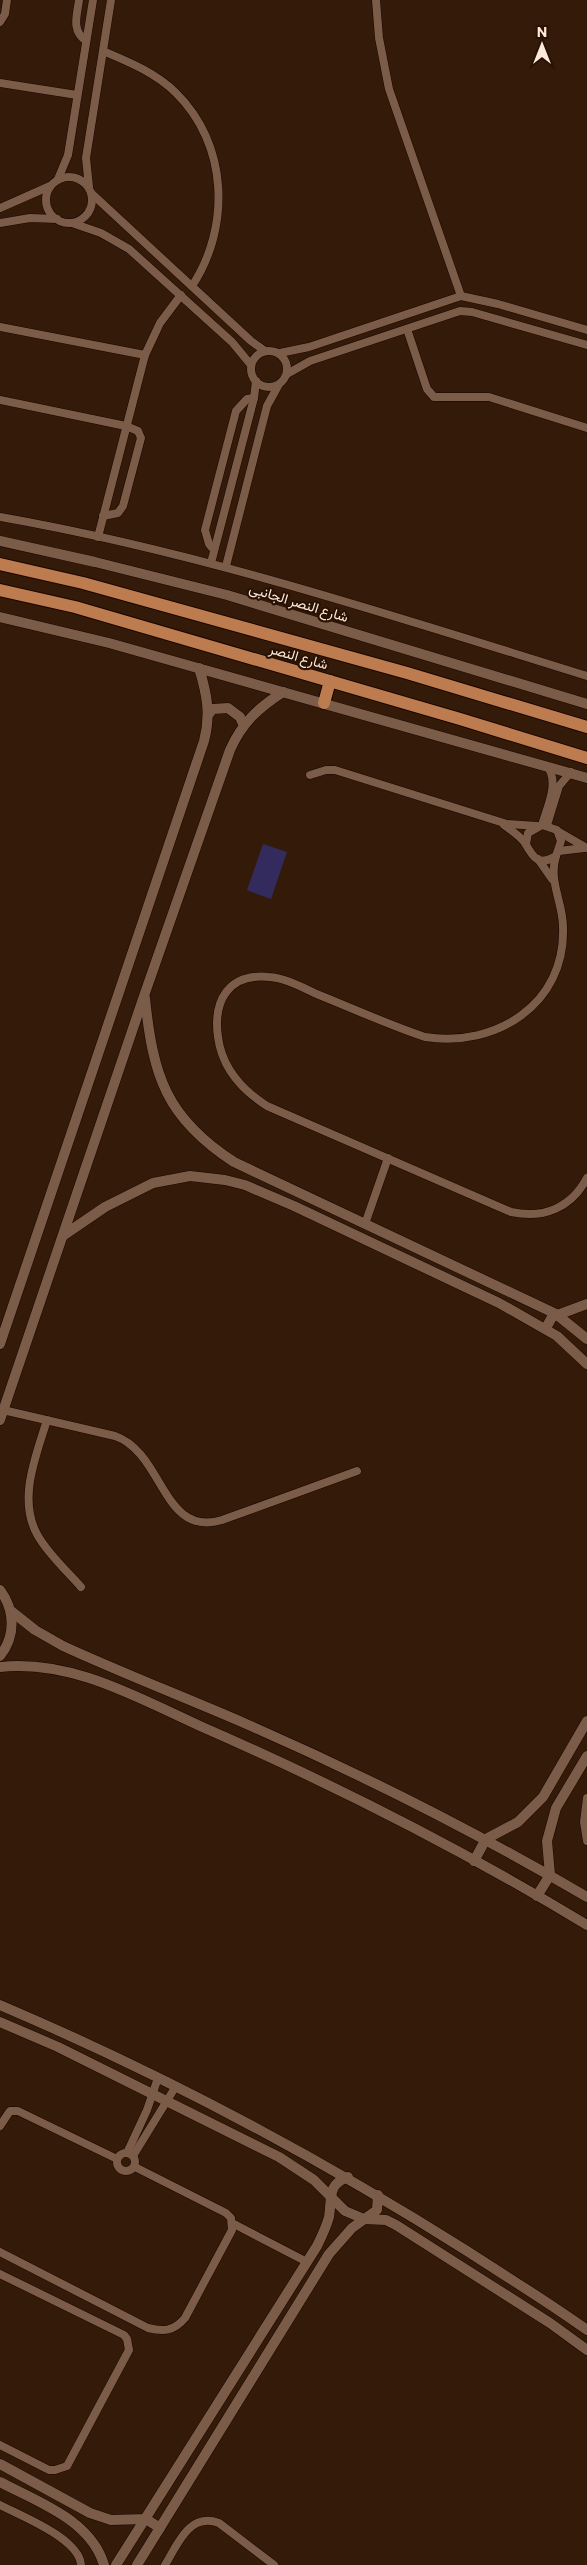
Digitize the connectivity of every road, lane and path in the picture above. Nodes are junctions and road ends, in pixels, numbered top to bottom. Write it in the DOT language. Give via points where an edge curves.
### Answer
graph roads {
  1 [pos="7,0"];
  2 [pos="79,0"];
  3 [pos="92,0"];
  4 [pos="111,0"];
  5 [pos="376,0"];
  6 [pos="0,22"];
  7 [pos="86,41"];
  8 [pos="103,51"];
  9 [pos="0,83"];
  10 [pos="78,95"];
  11 [pos="58,179"];
  12 [pos="50,186"];
  13 [pos="90,190"];
  14 [pos="0,208"];
  15 [pos="56,219"];
  16 [pos="0,223"];
  17 [pos="72,223"];
  18 [pos="192,286"];
  19 [pos="181,295"];
  20 [pos="460,296"];
  21 [pos="548,319"];
  22 [pos="0,328"];
  23 [pos="407,329"];
  24 [pos="587,330"];
  25 [pos="544,333"];
  26 [pos="587,345"];
  27 [pos="265,351"];
  28 [pos="280,353"];
  29 [pos="145,355"];
  30 [pos="251,365"];
  31 [pos="287,374"];
  32 [pos="256,381"];
  33 [pos="278,386"];
  34 [pos="254,398"];
  35 [pos="0,400"];
  36 [pos="126,426"];
  37 [pos="587,428"];
  38 [pos="103,516"];
  39 [pos="0,517"];
  40 [pos="222,518"];
  41 [pos="237,522"];
  42 [pos="98,537"];
  43 [pos="0,542"];
  44 [pos="214,550"];
  45 [pos="211,563"];
  46 [pos="0,564"];
  47 [pos="226,566"];
  48 [pos="0,590"];
  49 [pos="0,617"];
  50 [pos="199,668"];
  51 [pos="587,676"];
  52 [pos="330,681"];
  53 [pos="283,692"];
  54 [pos="324,703"];
  55 [pos="587,704"];
  56 [pos="209,714"];
  57 [pos="243,724"];
  58 [pos="587,726"];
  59 [pos="587,758"];
  60 [pos="547,766"];
  61 [pos="570,772"];
  62 [pos="310,775"];
  63 [pos="587,778"];
  64 [pos="498,822"];
  65 [pos="542,825"];
  66 [pos="557,830"];
  67 [pos="526,844"];
  68 [pos="587,848"];
  69 [pos="557,854"];
  70 [pos="538,859"];
  71 [pos="553,880"];
  72 [pos="145,993"];
  73 [pos="388,1158"];
  74 [pos="587,1178"];
  75 [pos="365,1224"];
  76 [pos="64,1235"];
  77 [pos="587,1304"];
  78 [pos="556,1314"];
  79 [pos="546,1328"];
  80 [pos="587,1339"];
  81 [pos="0,1344"];
  82 [pos="587,1364"];
  83 [pos="2,1415"];
  84 [pos="47,1420"];
  85 [pos="357,1471"];
  86 [pos="80,1587"];
  87 [pos="2,1592"];
  88 [pos="11,1612"];
  89 [pos="0,1656"];
  90 [pos="0,1667"];
  91 [pos="587,1721"];
  92 [pos="587,1756"];
  93 [pos="587,1798"];
  94 [pos="486,1839"];
  95 [pos="587,1841"];
  96 [pos="474,1860"];
  97 [pos="550,1875"];
  98 [pos="537,1896"];
  99 [pos="587,1897"];
  100 [pos="587,1925"];
  101 [pos="0,2005"];
  102 [pos="0,2022"];
  103 [pos="158,2078"];
  104 [pos="176,2086"];
  105 [pos="153,2093"];
  106 [pos="167,2100"];
  107 [pos="0,2126"];
  108 [pos="130,2154"];
  109 [pos="117,2159"];
  110 [pos="135,2167"];
  111 [pos="348,2177"];
  112 [pos="378,2195"];
  113 [pos="330,2197"];
  114 [pos="364,2219"];
  115 [pos="232,2223"];
  116 [pos="0,2252"];
  117 [pos="307,2262"];
  118 [pos="0,2274"];
  119 [pos="587,2330"];
  120 [pos="587,2350"];
  121 [pos="0,2445"];
  122 [pos="0,2464"];
  123 [pos="0,2482"];
  124 [pos="0,2505"];
  125 [pos="146,2519"];
  126 [pos="160,2528"];
  127 [pos="81,2565"];
  128 [pos="104,2565"];
  129 [pos="116,2565"];
  130 [pos="137,2565"];
  131 [pos="166,2565"];
  132 [pos="274,2565"];
  1 -- 6 [label="street"];
  2 -- 7 [label="street" via="75,25"];
  3 -- 7 [label="street"];
  4 -- 8 [label="street"];
  5 -- 20 [label="street" via="380,48 389,89"];
  7 -- 10 [label="street"];
  8 -- 13 [label="street" via="86,158"];
  8 -- 18 [label="street" via="144,70 176,93 194,116 210,146 216,166 219,208 213,244 204,268"];
  9 -- 10 [label="street"];
  10 -- 11 [label="street" via="66,162"];
  11 -- 12 [label="street"];
  11 -- 13 [label="street" via="71,176 84,182"];
  12 -- 14 [label="street"];
  12 -- 15 [label="street" via="47,208"];
  13 -- 17 [label="street" via="92,200 88,212 84,218"];
  13 -- 18 [label="street"];
  15 -- 16 [label="street" via="30,218"];
  15 -- 17 [label="street"];
  17 -- 19 [label="street" via="124,245"];
  18 -- 27 [label="street"];
  19 -- 29 [label="street" via="160,323"];
  19 -- 30 [label="street" via="232,342"];
  20 -- 21 [label="street"];
  20 -- 28 [label="street" via="309,347"];
  21 -- 24 [label="street"];
  21 -- 25 [label="street"];
  22 -- 29 [label="street"];
  23 -- 25 [label="street" via="466,311"];
  23 -- 31 [label="street" via="310,361"];
  23 -- 37 [label="street" via="427,389 434,397 489,397"];
  25 -- 26 [label="street"];
  27 -- 28 [label="street"];
  27 -- 30 [label="street" via="256,356"];
  28 -- 31 [label="street" via="288,364"];
  29 -- 36 [label="street"];
  30 -- 32 [label="street" via="251,374"];
  31 -- 33 [label="street"];
  32 -- 33 [label="street" via="268,388"];
  32 -- 34 [label="street"];
  33 -- 41 [label="street" via="267,406"];
  34 -- 40 [label="street"];
  34 -- 44 [label="street" via="246,399 236,411 205,530"];
  35 -- 36 [label="street"];
  36 -- 38 [label="street"];
  36 -- 38 [label="street" via="138,431 141,438 123,506 118,513"];
  38 -- 42 [label="street"];
  39 -- 42 [label="street"];
  40 -- 41 [label="street"];
  40 -- 44 [label="street"];
  41 -- 47 [label="street"];
  42 -- 45 [label="street"];
  43 -- 55 [label="street, شارع النصر الجانبى" via="227,595"];
  44 -- 45 [label="street"];
  45 -- 47 [label="street"];
  46 -- 58 [label="main road, شارع النصر" via="122,594"];
  47 -- 51 [label="street"];
  48 -- 52 [label="main road, شارع النصر" via="75,607"];
  49 -- 50 [label="street"];
  50 -- 53 [label="street"];
  50 -- 56 [label="street"];
  52 -- 54 [label="main road"];
  52 -- 59 [label="main road, شارع النصر"];
  53 -- 54 [label="street"];
  53 -- 57 [label="street"];
  54 -- 60 [label="street"];
  56 -- 57 [label="street" via="212,709 228,708"];
  56 -- 81 [label="street" via="204,741"];
  57 -- 72 [label="street" via="230,750"];
  60 -- 61 [label="street"];
  60 -- 65 [label="street" via="553,785"];
  61 -- 63 [label="street"];
  61 -- 65 [label="street" via="559,786"];
  62 -- 64 [label="street" via="335,770"];
  64 -- 65 [label="street" via="517,826"];
  64 -- 67 [label="street"];
  65 -- 66 [label="street"];
  65 -- 67 [label="street" via="528,833"];
  66 -- 68 [label="street"];
  66 -- 69 [label="street" via="561,841"];
  67 -- 70 [label="street" via="530,854"];
  68 -- 69 [label="street"];
  69 -- 70 [label="street" via="550,859"];
  69 -- 71 [label="street"];
  70 -- 71 [label="street"];
  71 -- 73 [label="street" via="564,928 559,961 544,991 521,1016 492,1032 459,1040 425,1037 270,977 244,980 232,985 224,994 218,1006 218,1040 226,1064 240,1085 267,1106"];
  72 -- 75 [label="street" via="155,1065 164,1090 196,1134 234,1162"];
  72 -- 76 [label="street"];
  73 -- 74 [label="street" via="511,1212 525,1215 546,1213 566,1204"];
  73 -- 75 [label="street"];
  75 -- 78 [label="street"];
  76 -- 79 [label="street" via="105,1207 153,1183 190,1176 226,1180 294,1206"];
  76 -- 83 [label="street"];
  77 -- 78 [label="street" via="568,1313"];
  78 -- 79 [label="street"];
  78 -- 80 [label="street"];
  79 -- 82 [label="street"];
  83 -- 84 [label="street"];
  84 -- 85 [label="street" via="130,1443 141,1453 178,1510 190,1520 201,1523 222,1520"];
  84 -- 86 [label="street" via="31,1472 31,1519 43,1544"];
  87 -- 88 [label="street"];
  88 -- 89 [label="street" via="10,1638"];
  88 -- 94 [label="street" via="63,1646 327,1761"];
  90 -- 96 [label="street" via="51,1668 84,1676 319,1780"];
  91 -- 94 [label="street" via="543,1797 518,1822"];
  92 -- 97 [label="street" via="550,1824 547,1850"];
  93 -- 95 [label="street" via="584,1822"];
  94 -- 96 [label="street"];
  94 -- 97 [label="street"];
  96 -- 98 [label="street"];
  97 -- 98 [label="street"];
  97 -- 99 [label="street"];
  98 -- 100 [label="street"];
  101 -- 103 [label="street"];
  102 -- 105 [label="street"];
  103 -- 104 [label="street"];
  103 -- 105 [label="street"];
  104 -- 106 [label="street"];
  104 -- 111 [label="street"];
  105 -- 106 [label="street"];
  105 -- 108 [label="street"];
  106 -- 108 [label="street"];
  106 -- 113 [label="street" via="279,2157 314,2180"];
  107 -- 109 [label="street" via="10,2111 18,2111"];
  108 -- 109 [label="street"];
  108 -- 110 [label="street"];
  109 -- 110 [label="street" via="122,2171"];
  110 -- 115 [label="street" via="226,2213"];
  111 -- 112 [label="street"];
  111 -- 113 [label="street" via="335,2184"];
  112 -- 114 [label="street" via="377,2210"];
  112 -- 119 [label="street"];
  113 -- 114 [label="street" via="345,2211"];
  113 -- 117 [label="street" via="325,2231"];
  114 -- 120 [label="street" via="375,2218 396,2224"];
  114 -- 126 [label="street" via="329,2254"];
  115 -- 116 [label="street" via="232,2230 185,2318 171,2330 148,2328"];
  115 -- 117 [label="street"];
  117 -- 125 [label="street"];
  118 -- 121 [label="street" via="119,2332 129,2344 129,2350 67,2466 48,2470"];
  122 -- 125 [label="street" via="95,2515 122,2521"];
  123 -- 128 [label="street" via="83,2528 97,2546"];
  124 -- 127 [label="street" via="58,2536 71,2546"];
  125 -- 126 [label="street"];
  125 -- 129 [label="street"];
  126 -- 130 [label="street"];
  131 -- 132 [label="street" via="187,2529 194,2523 210,2519"];
}
